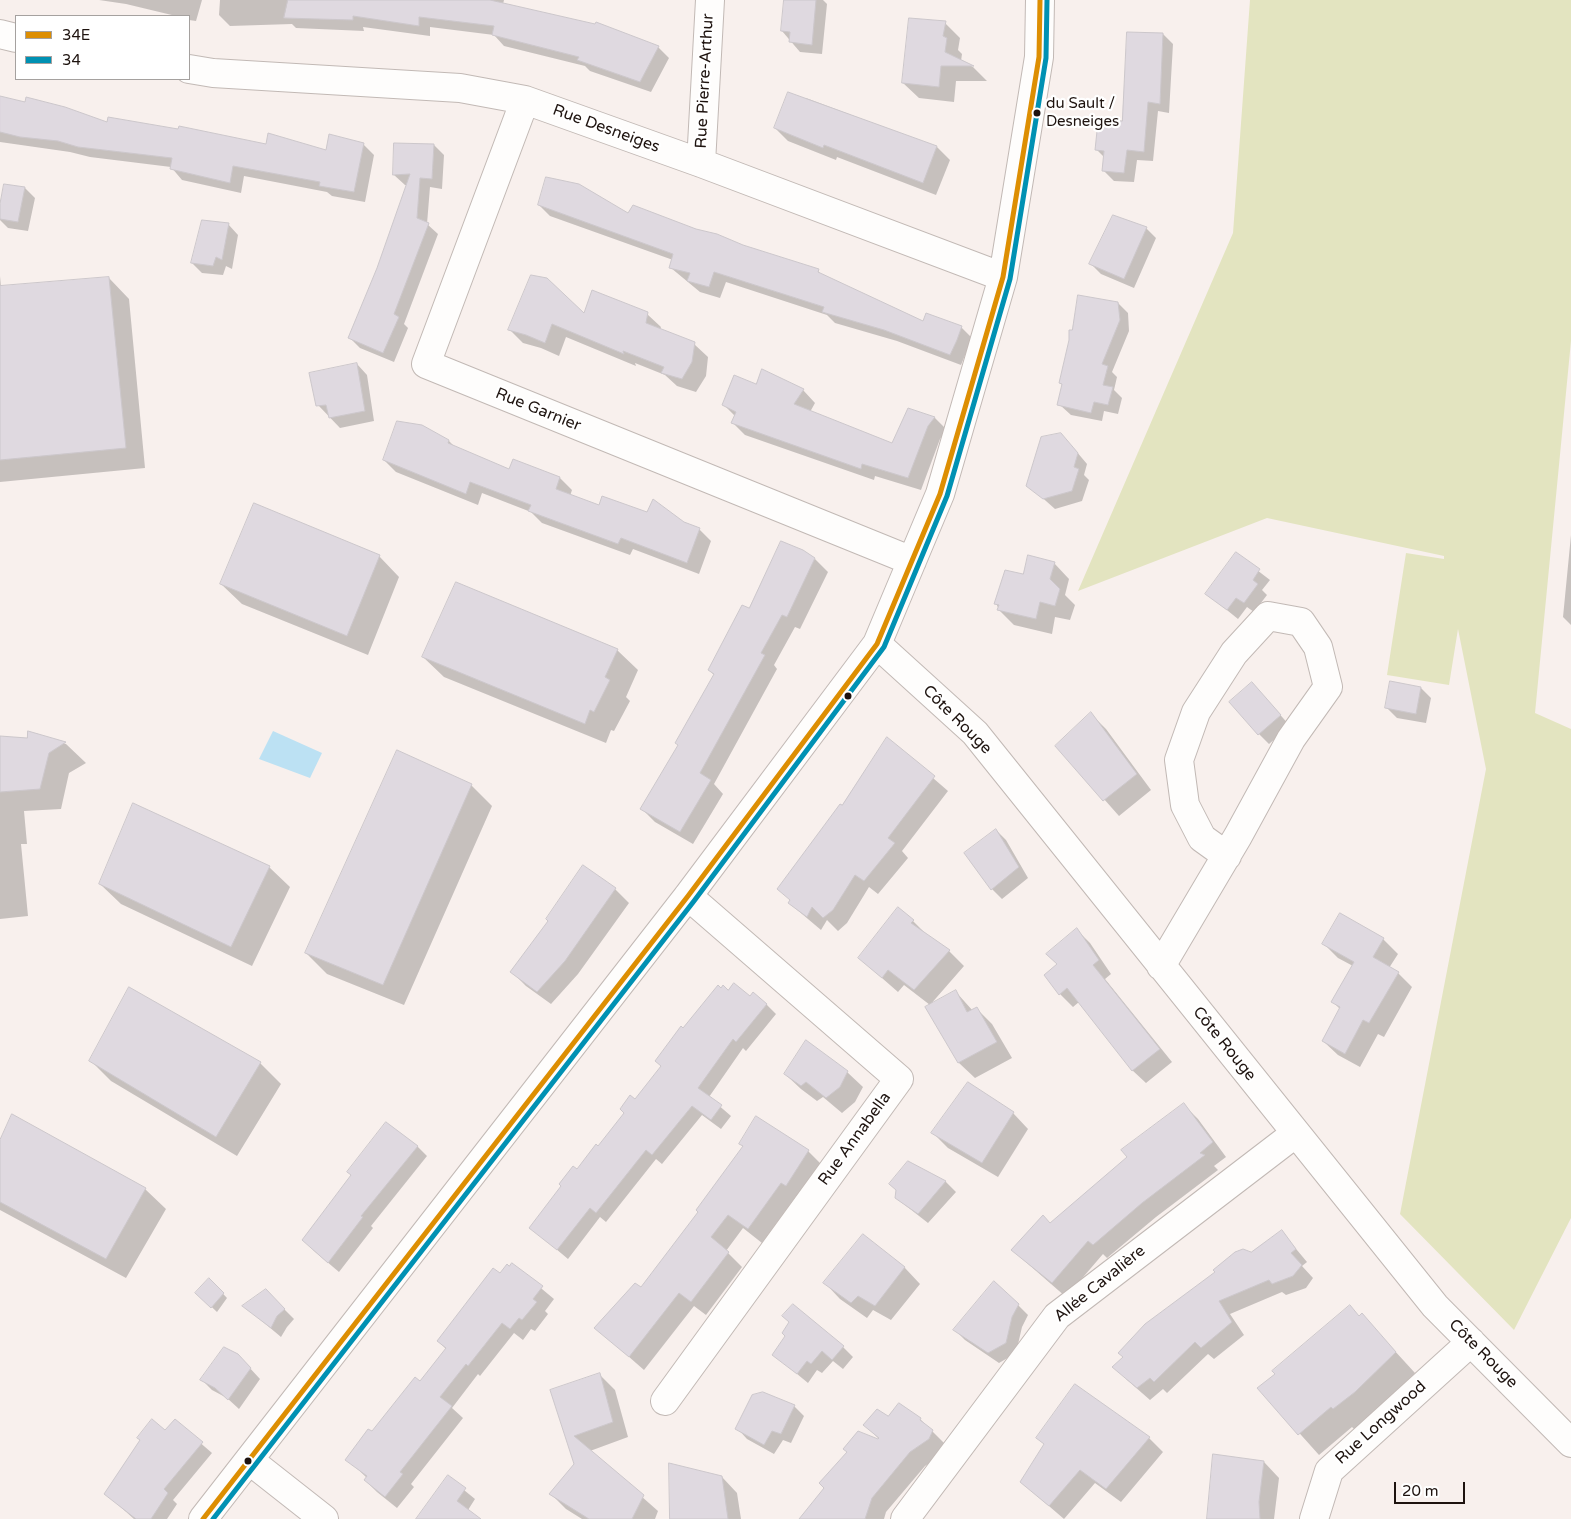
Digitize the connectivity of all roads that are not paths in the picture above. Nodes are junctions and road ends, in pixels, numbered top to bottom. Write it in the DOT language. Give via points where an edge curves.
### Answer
graph roads {
  1 [pos="710,0"];
  2 [pos="1040,0"];
  3 [pos="0,34"];
  4 [pos="15,38"];
  5 [pos="190,69"];
  6 [pos="525,100"];
  7 [pos="701,163"];
  8 [pos="1003,277"];
  9 [pos="912,561"];
  10 [pos="878,644"];
  11 [pos="1226,856"];
  12 [pos="688,896"];
  13 [pos="1161,966"];
  14 [pos="1296,1133"];
  15 [pos="1471,1342"];
  16 [pos="665,1401"];
  17 [pos="1571,1443"];
  18 [pos="249,1460"];
  19 [pos="203,1519"];
  20 [pos="324,1519"];
  21 [pos="905,1519"];
  22 [pos="1314,1519"];
  1 -- 7 [label="street, Rue Pierre-Arthur"];
  2 -- 8 [label="street" via="1040,57"];
  3 -- 4 [label="street"];
  5 -- 6 [label="street, Rue Desneiges" via="460,88"];
  6 -- 7 [label="street, Rue Desneiges"];
  6 -- 9 [label="street, Rue Garnier" via="426,364"];
  7 -- 8 [label="street, Rue Desneiges"];
  8 -- 9 [label="street" via="940,494"];
  9 -- 10 [label="street"];
  10 -- 12 [label="street"];
  10 -- 13 [label="street, Côte Rouge" via="974,733"];
  11 -- 11 [label="street" via="1291,739 1328,687 1318,647 1301,622 1268,616 1234,654 1196,712 1179,760 1185,806 1202,838"];
  11 -- 13 [label="street"];
  12 -- 16 [label="street, Rue Annabella" via="899,1079"];
  12 -- 18 [label="street"];
  13 -- 14 [label="street, Côte Rouge"];
  14 -- 15 [label="street, Côte Rouge" via="1435,1306"];
  14 -- 21 [label="street, Allée Cavalière" via="1057,1316"];
  15 -- 17 [label="street, Côte Rouge"];
  15 -- 22 [label="street, Rue Longwood" via="1329,1470"];
  18 -- 19 [label="street"];
  18 -- 20 [label="street"];
}
